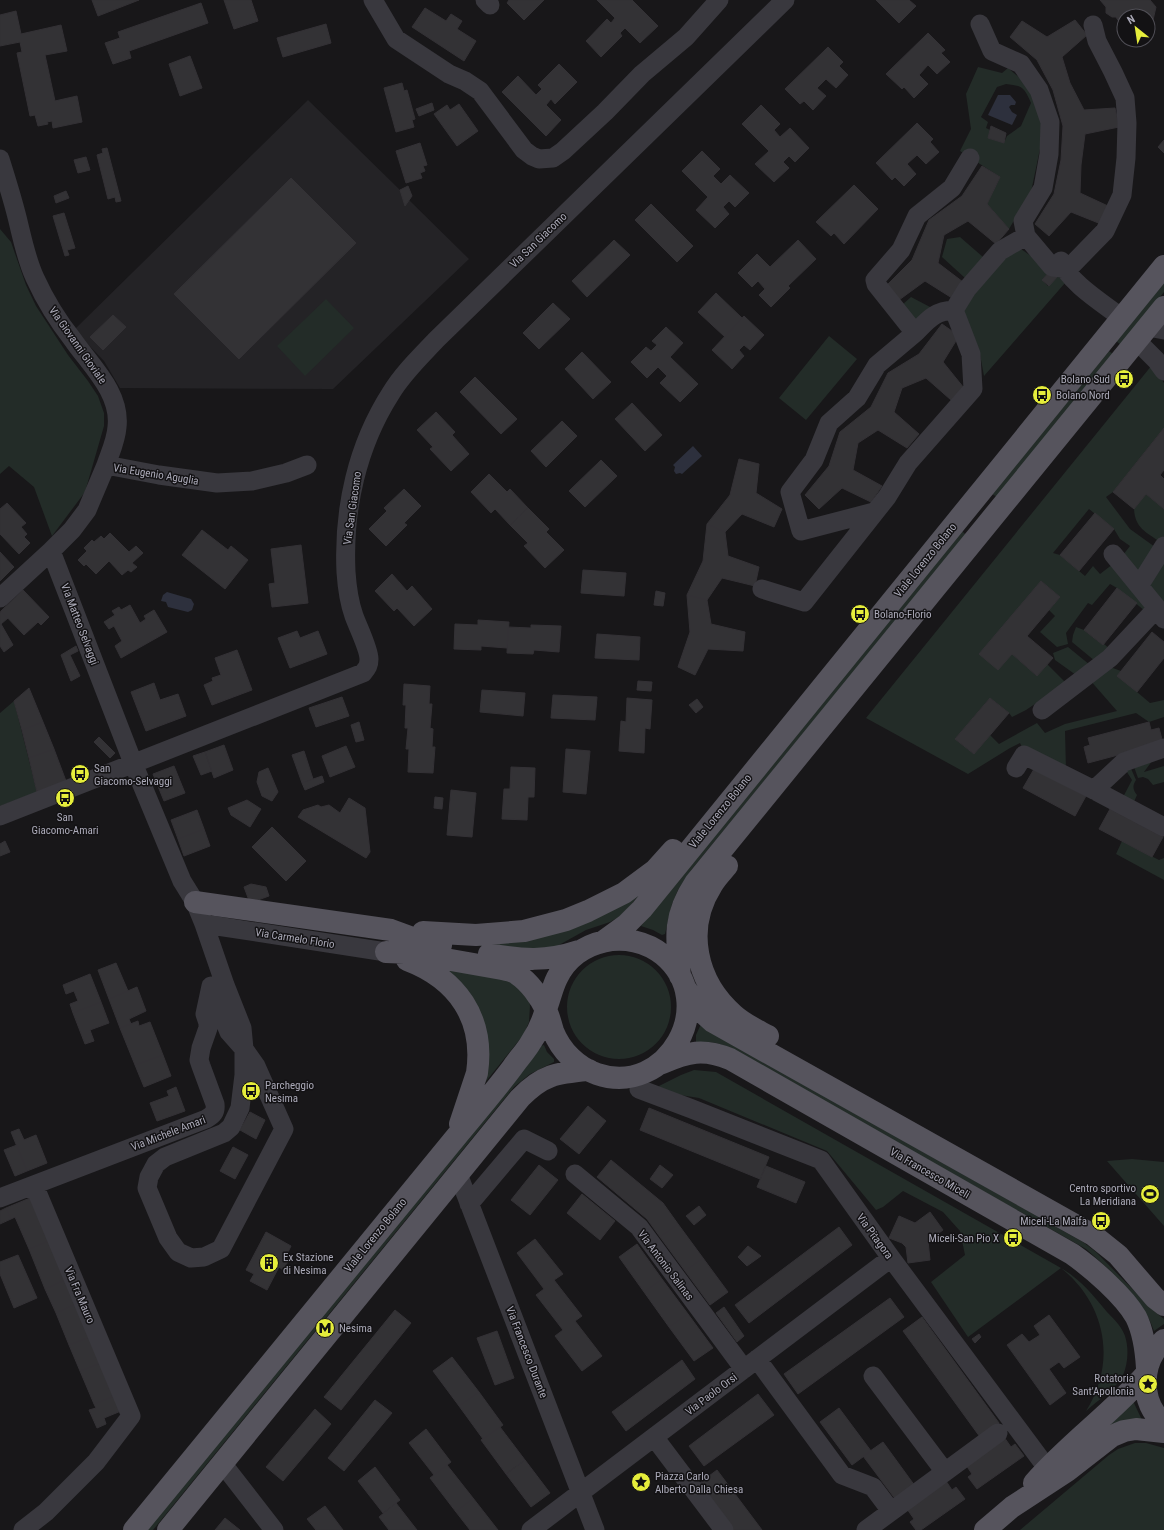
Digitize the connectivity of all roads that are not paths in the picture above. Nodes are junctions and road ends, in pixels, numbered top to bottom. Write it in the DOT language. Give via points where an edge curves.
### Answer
graph roads {
  1 [pos="373,0"];
  2 [pos="719,0"];
  3 [pos="785,0"];
  4 [pos="980,24"];
  5 [pos="1093,25"];
  6 [pos="970,158"];
  7 [pos="0,159"];
  8 [pos="8,214"];
  9 [pos="1026,236"];
  10 [pos="1164,266"];
  11 [pos="1065,270"];
  12 [pos="1164,307"];
  13 [pos="954,310"];
  14 [pos="1122,318"];
  15 [pos="915,333"];
  16 [pos="1150,333"];
  17 [pos="1164,371"];
  18 [pos="106,465"];
  19 [pos="307,465"];
  20 [pos="874,512"];
  21 [pos="1164,546"];
  22 [pos="51,551"];
  23 [pos="1113,554"];
  24 [pos="1139,586"];
  25 [pos="762,589"];
  26 [pos="0,598"];
  27 [pos="1160,613"];
  28 [pos="1042,710"];
  29 [pos="1164,748"];
  30 [pos="793,762"];
  31 [pos="133,763"];
  32 [pos="1016,768"];
  33 [pos="1094,790"];
  34 [pos="0,816"];
  35 [pos="712,821"];
  36 [pos="1164,827"];
  37 [pos="195,902"];
  38 [pos="204,924"];
  39 [pos="391,930"];
  40 [pos="604,941"];
  41 [pos="580,951"];
  42 [pos="386,952"];
  43 [pos="218,962"];
  44 [pos="682,981"];
  45 [pos="211,989"];
  46 [pos="546,1010"];
  47 [pos="244,1049"];
  48 [pos="657,1065"];
  49 [pos="589,1070"];
  50 [pos="639,1089"];
  51 [pos="859,1103"];
  52 [pos="456,1137"];
  53 [pos="548,1151"];
  54 [pos="458,1174"];
  55 [pos="575,1174"];
  56 [pos="34,1185"];
  57 [pos="0,1198"];
  58 [pos="470,1204"];
  59 [pos="891,1258"];
  60 [pos="1164,1305"];
  61 [pos="1164,1340"];
  62 [pos="750,1364"];
  63 [pos="1146,1371"];
  64 [pos="873,1376"];
  65 [pos="1164,1424"];
  66 [pos="1164,1432"];
  67 [pos="998,1433"];
  68 [pos="654,1437"];
  69 [pos="222,1463"];
  70 [pos="1047,1468"];
  71 [pos="945,1472"];
  72 [pos="581,1492"];
  73 [pos="1012,1507"];
  74 [pos="891,1511"];
  75 [pos="23,1530"];
  76 [pos="134,1530"];
  77 [pos="168,1530"];
  78 [pos="274,1530"];
  79 [pos="531,1530"];
  80 [pos="595,1530"];
  81 [pos="724,1530"];
  82 [pos="866,1530"];
  83 [pos="985,1530"];
  1 -- 2 [label="street" via="396,39 480,91 524,150 539,160 553,158 563,151 642,74 686,37"];
  3 -- 31 [label="street, Via San Giacomo" via="436,340 392,391 377,417 358,463 346,532 347,586 369,657 368,666 363,673"];
  4 -- 9 [label="street" via="992,51 1021,64 1039,90 1050,122 1049,154 1042,188 1023,221"];
  5 -- 11 [label="street" via="1097,41 1125,98 1126,158 1122,195 1105,231"];
  6 -- 15 [label="street" via="952,188 918,216 901,250 875,280"];
  7 -- 8 [label="street, Via Giovanni Gioviale"];
  8 -- 18 [label="street, Via Giovanni Gioviale" via="43,293 111,393 117,427"];
  9 -- 11 [label="street" via="1052,267"];
  9 -- 13 [label="street" via="1000,251 967,289"];
  10 -- 14 [label="main road, Viale Lorenzo Bolano"];
  11 -- 14 [label="street" via="1071,278"];
  12 -- 16 [label="main road"];
  13 -- 15 [label="street" via="934,315"];
  13 -- 20 [label="street" via="971,354 973,389 908,463"];
  14 -- 35 [label="main road, Viale Lorenzo Bolano"];
  15 -- 20 [label="street" via="877,365 857,398 829,423 814,460 790,492 801,531"];
  16 -- 17 [label="street" via="1156,360"];
  16 -- 30 [label="main road"];
  18 -- 19 [label="street, Via Eugenio Aguglia" via="217,483 252,481 286,474"];
  18 -- 22 [label="street, Via Eugenio Aguglia" via="87,510"];
  20 -- 25 [label="street" via="804,602"];
  21 -- 24 [label="street"];
  22 -- 26 [label="street"];
  22 -- 31 [label="street, Via Matteo Selvaggi"];
  23 -- 24 [label="street"];
  24 -- 27 [label="street"];
  27 -- 28 [label="street" via="1110,658"];
  29 -- 33 [label="street" via="1124,762"];
  30 -- 44 [label="main road" via="686,897 679,915 677,931"];
  30 -- 51 [label="main road" via="772,812 712,884 704,900 697,929 699,963 712,990 736,1016 826,1070"];
  31 -- 34 [label="street, Via San Giacomo"];
  31 -- 37 [label="street" via="182,881"];
  32 -- 33 [label="street" via="1024,755"];
  33 -- 36 [label="street"];
  35 -- 39 [label="main road" via="670,852 655,870 624,893 566,920 524,930 476,935"];
  35 -- 40 [label="main road, Viale Lorenzo Bolano" via="642,909"];
  37 -- 38 [label="street"];
  37 -- 39 [label="main road"];
  38 -- 42 [label="street, Via Carmelo Florio"];
  38 -- 43 [label="street"];
  39 -- 41 [label="main road" via="421,941 508,957 539,960"];
  40 -- 41 [label="main road"];
  40 -- 44 [label="main road" via="622,939 648,946 667,959"];
  41 -- 46 [label="main road" via="561,970"];
  42 -- 46 [label="main road" via="411,953 516,973 535,993"];
  42 -- 52 [label="main road" via="418,964 448,983 459,994 472,1019 478,1047 477,1073"];
  43 -- 45 [label="street"];
  43 -- 47 [label="street" via="242,1028"];
  44 -- 48 [label="main road" via="687,1002 684,1030 671,1053"];
  44 -- 51 [label="main road" via="695,1003 713,1022"];
  45 -- 47 [label="street" via="229,1032"];
  45 -- 56 [label="street, Via Michele Amari" via="204,1014 208,1028 199,1060 215,1104 216,1110 212,1115"];
  46 -- 49 [label="main road" via="562,1048 574,1061"];
  46 -- 52 [label="main road, Viale Lorenzo Bolano" via="531,1043"];
  47 -- 47 [label="street" via="256,1066 284,1129 221,1249 204,1257 191,1258 178,1252 168,1238 147,1188 149,1178 156,1164 165,1157 224,1133 231,1127 240,1108"];
  48 -- 49 [label="main road" via="641,1073 624,1077 606,1076"];
  48 -- 63 [label="main road, Via Francesco Miceli" via="695,1052 708,1052 730,1059 1072,1254 1090,1267 1136,1317 1144,1342"];
  49 -- 54 [label="main road" via="561,1073 540,1080 520,1098"];
  50 -- 59 [label="street, Via Pitagora" via="821,1160"];
  51 -- 60 [label="main road" via="1093,1235 1118,1255"];
  52 -- 76 [label="main road, Viale Lorenzo Bolano"];
  53 -- 58 [label="street" via="524,1139"];
  54 -- 58 [label="street, Via Francesco Durante"];
  54 -- 69 [label="main road"];
  55 -- 62 [label="street, Via Antonio Salinas" via="639,1227"];
  56 -- 57 [label="street, Via Michele Amari"];
  56 -- 75 [label="street, Via Fra Mauro" via="131,1416 96,1462 46,1512"];
  58 -- 72 [label="street, Via Francesco Durante"];
  59 -- 62 [label="street, Via Paolo Orsi"];
  59 -- 70 [label="street, Via Pitagora"];
  61 -- 63 [label="main road" via="1153,1353"];
  62 -- 68 [label="street, Via Paolo Orsi"];
  62 -- 74 [label="street, Via Antonio Salinas" via="842,1475 873,1487"];
  63 -- 65 [label="main road, Via Francesco Miceli" via="1149,1402"];
  63 -- 70 [label="main road" via="1131,1391"];
  64 -- 71 [label="street"];
  66 -- 73 [label="main road" via="1136,1429 1112,1436 1067,1471"];
  67 -- 71 [label="street"];
  68 -- 72 [label="street, Via Paolo Orsi"];
  68 -- 81 [label="street"];
  69 -- 77 [label="main road"];
  69 -- 78 [label="street"];
  70 -- 73 [label="main road"];
  71 -- 74 [label="street"];
  72 -- 79 [label="street, Via Paolo Orsi"];
  72 -- 80 [label="street, Via Francesco Durante"];
  73 -- 83 [label="main road"];
  74 -- 82 [label="street"];
}
